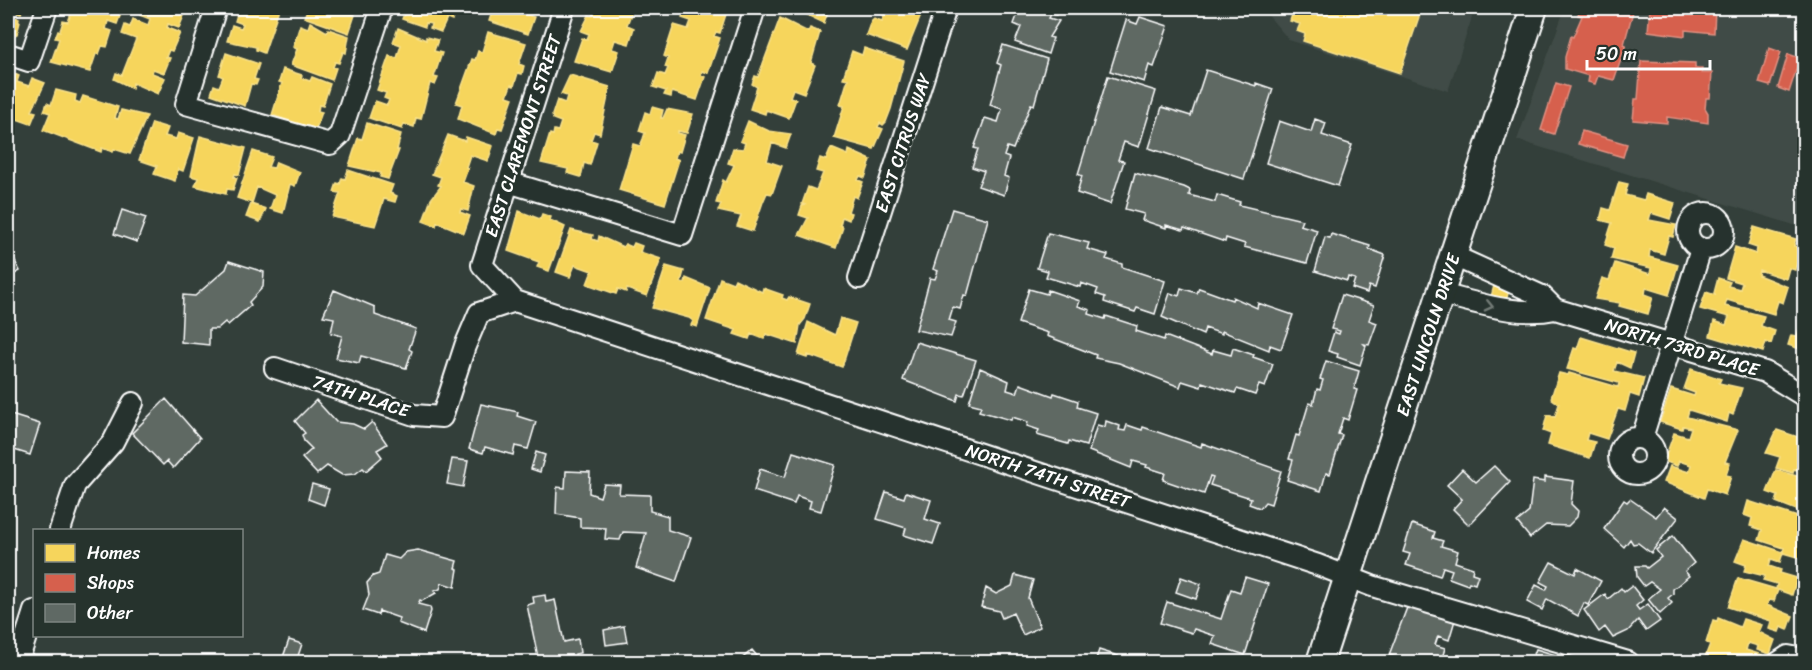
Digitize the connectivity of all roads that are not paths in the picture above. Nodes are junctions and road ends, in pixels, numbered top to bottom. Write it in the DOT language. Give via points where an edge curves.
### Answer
graph roads {
  1 [pos="47,8"];
  2 [pos="216,8"];
  3 [pos="382,8"];
  4 [pos="564,8"];
  5 [pos="755,8"];
  6 [pos="946,8"];
  7 [pos="1534,8"];
  8 [pos="8,54"];
  9 [pos="508,182"];
  10 [pos="1701,249"];
  11 [pos="1454,256"];
  12 [pos="859,278"];
  13 [pos="1442,294"];
  14 [pos="515,301"];
  15 [pos="1555,309"];
  16 [pos="1671,345"];
  17 [pos="275,368"];
  18 [pos="1804,396"];
  19 [pos="133,404"];
  20 [pos="1642,438"];
  21 [pos="61,529"];
  22 [pos="1348,577"];
  23 [pos="33,613"];
  24 [pos="1803,652"];
  25 [pos="18,663"];
  26 [pos="1320,663"];
  27 [pos="1628,663"];
  28 [pos="1779,663"];
  1 -- 8 [label="street" via="29,61"];
  2 -- 3 [label="street" via="186,104 330,144 340,135"];
  4 -- 9 [label="street, EAST CLAREMONT STREET"];
  5 -- 9 [label="street" via="682,235"];
  6 -- 12 [label="street, EAST CITRUS WAY"];
  7 -- 11 [label="main road, EAST LINCOLN DRIVE"];
  9 -- 14 [label="street, EAST CLAREMONT STREET" via="483,265"];
  10 -- 16 [label="street"];
  11 -- 13 [label="main road, EAST LINCOLN DRIVE"];
  11 -- 15 [label="street, NORTH 73RD PLACE" via="1542,296"];
  13 -- 15 [label="street, NORTH 73RD PLACE, one-way" via="1537,313"];
  13 -- 22 [label="main road, EAST LINCOLN DRIVE"];
  14 -- 17 [label="street, 74TH PLACE" via="479,313 442,417 414,415"];
  14 -- 22 [label="street, NORTH 74TH STREET"];
  15 -- 16 [label="street, NORTH 73RD PLACE"];
  16 -- 18 [label="street, NORTH 73RD PLACE" via="1765,372"];
  16 -- 20 [label="street"];
  19 -- 21 [label="street" via="113,442 75,485"];
  22 -- 26 [label="main road, EAST LINCOLN DRIVE"];
  22 -- 27 [label="street, NORTH 74TH STREET"];
  23 -- 25 [label="street"];
  24 -- 28 [label="street"];
}
